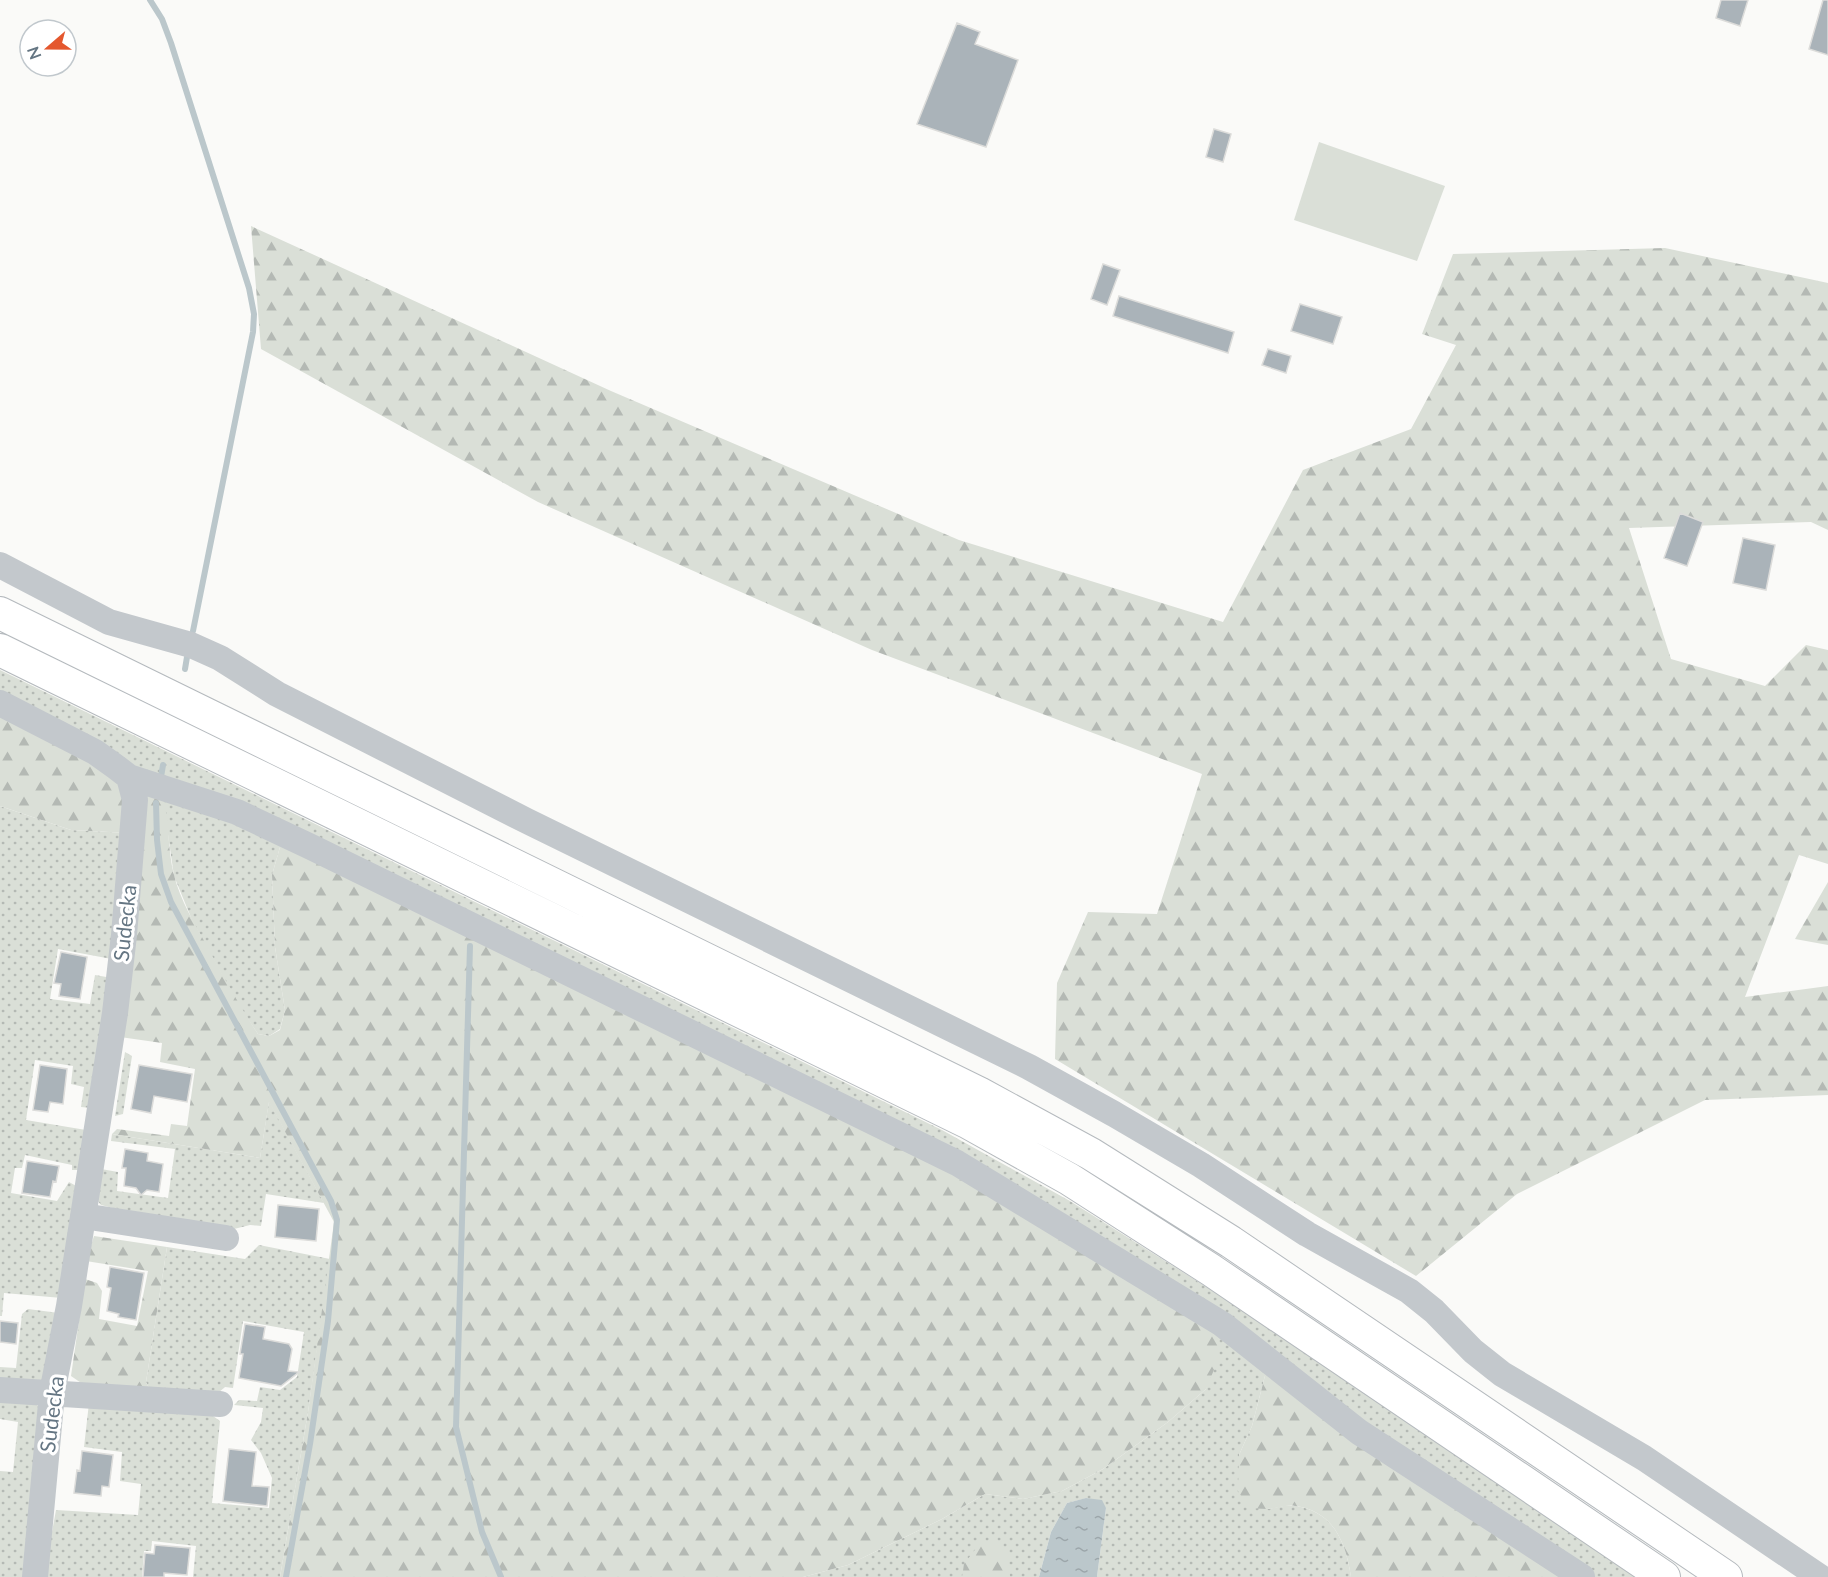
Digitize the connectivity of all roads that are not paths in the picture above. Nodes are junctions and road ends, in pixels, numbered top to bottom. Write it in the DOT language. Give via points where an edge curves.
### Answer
graph roads {
  1 [pos="0,565"];
  2 [pos="0,613"];
  3 [pos="0,650"];
  4 [pos="0,703"];
  5 [pos="129,777"];
  6 [pos="83,1216"];
  7 [pos="226,1238"];
  8 [pos="0,1390"];
  9 [pos="52,1393"];
  10 [pos="220,1404"];
  11 [pos="35,1577"];
  12 [pos="1582,1577"];
  13 [pos="1664,1577"];
  14 [pos="1726,1577"];
  15 [pos="1820,1577"];
  1 -- 15 [label="street" via="109,622 191,645 220,658 277,694 475,795 1029,1067 1114,1114 1307,1234 1409,1291 1502,1374 1644,1458"];
  2 -- 14 [label="main road" via="979,1093 1091,1154 1231,1242"];
  3 -- 13 [label="main road" via="967,1122 1069,1179 1211,1270"];
  4 -- 5 [label="street" via="95,752"];
  5 -- 6 [label="street, Sudecka" via="135,800 124,935"];
  5 -- 12 [label="street" via="237,812 957,1163 1222,1324 1359,1431"];
  6 -- 7 [label="street"];
  6 -- 9 [label="street, Sudecka"];
  8 -- 9 [label="street"];
  9 -- 10 [label="street"];
  9 -- 11 [label="street, Sudecka"];
}
